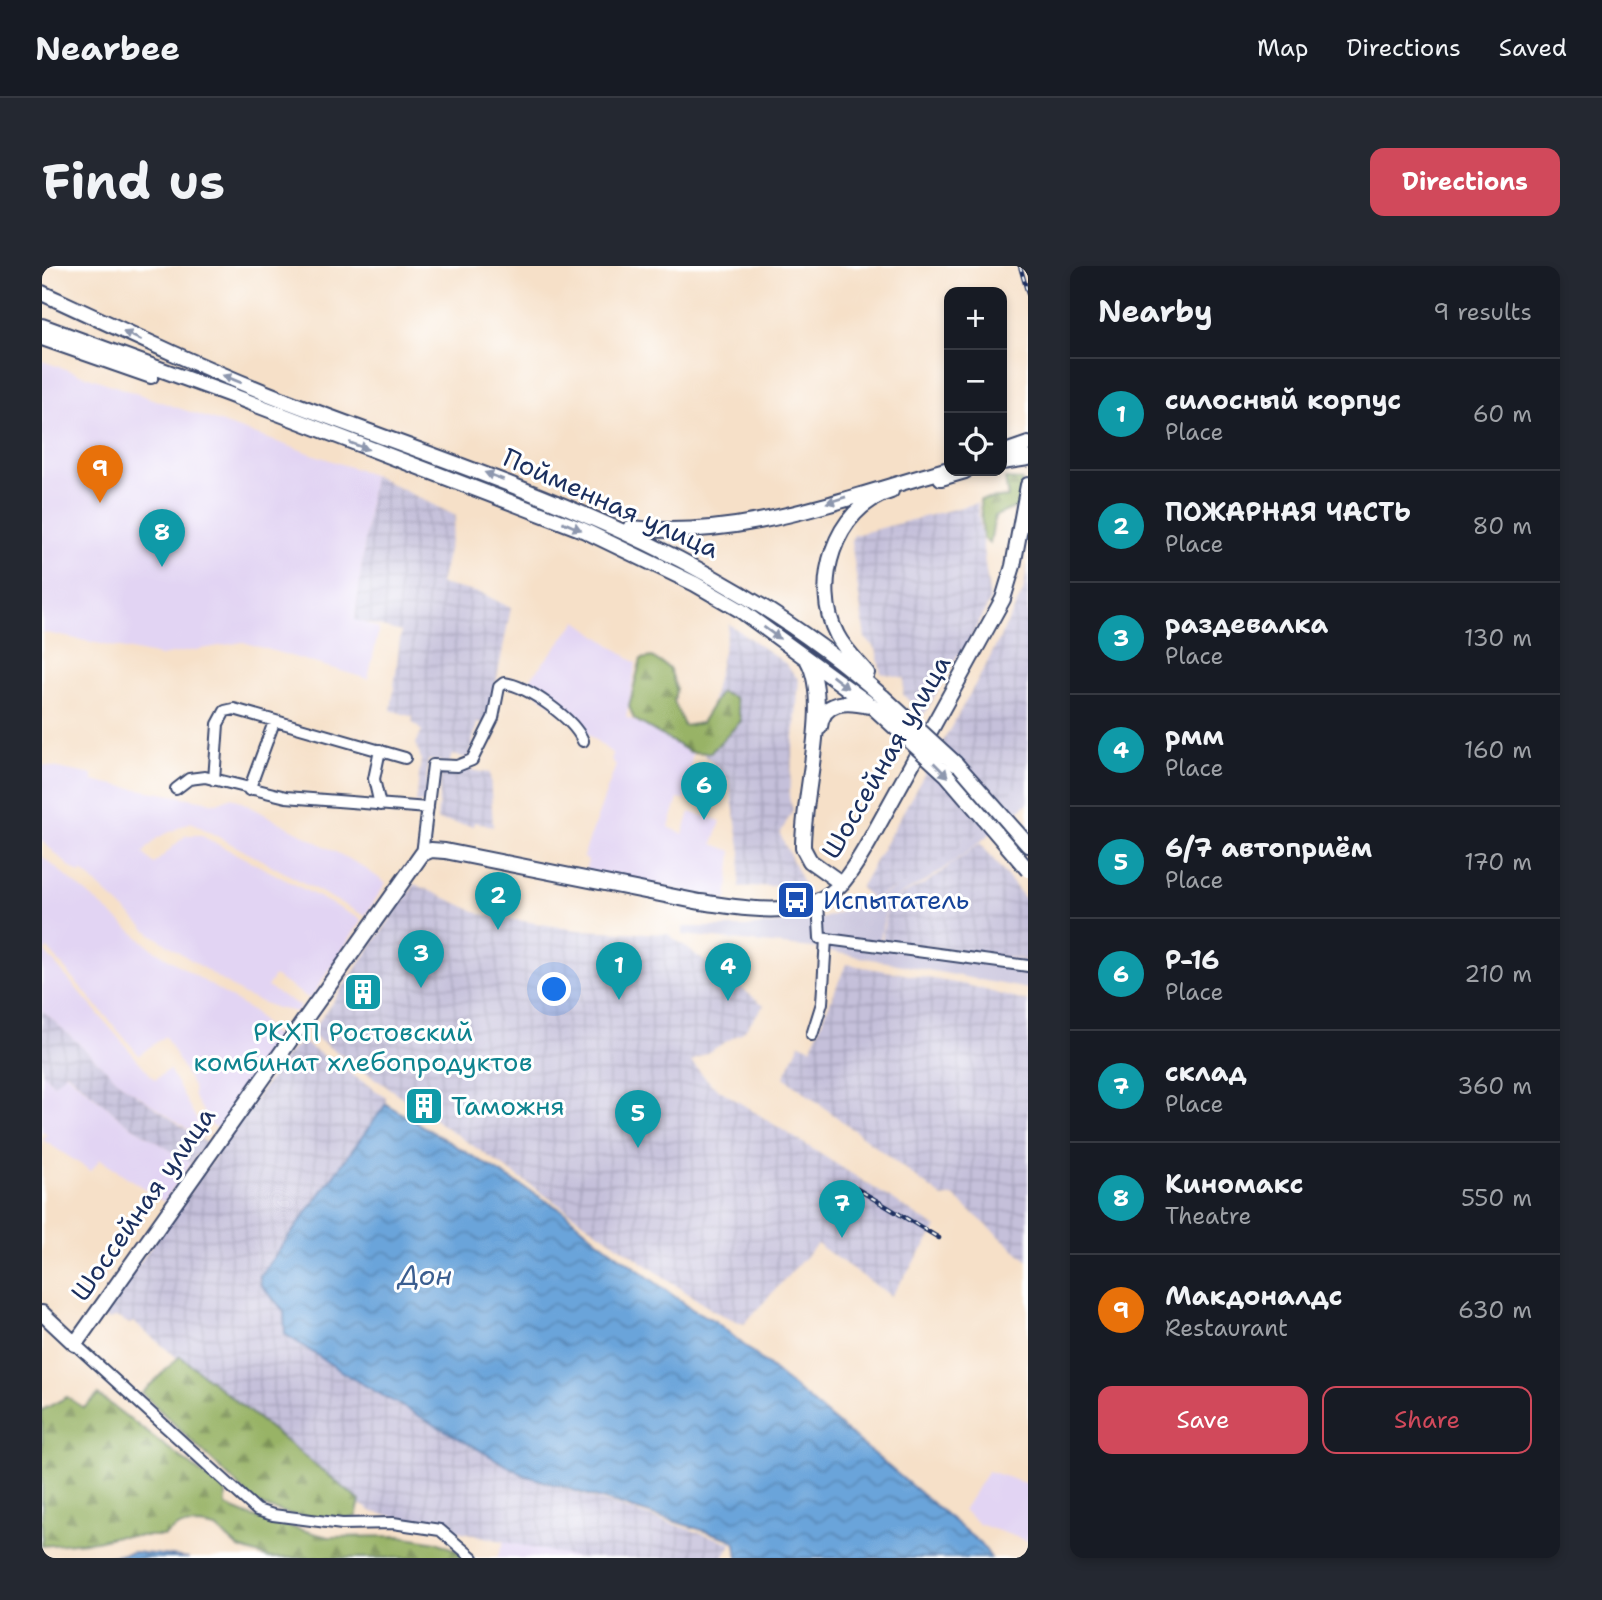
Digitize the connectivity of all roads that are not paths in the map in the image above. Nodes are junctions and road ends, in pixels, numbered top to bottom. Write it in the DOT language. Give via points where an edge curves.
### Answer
graph roads {
  1 [pos="42,287"];
  2 [pos="42,293"];
  3 [pos="94,317"];
  4 [pos="42,326"];
  5 [pos="42,338"];
  6 [pos="296,421"];
  7 [pos="1026,451"];
  8 [pos="1007,453"];
  9 [pos="1007,460"];
  10 [pos="944,470"];
  11 [pos="947,476"];
  12 [pos="1028,485"];
  13 [pos="579,512"];
  14 [pos="807,658"];
  15 [pos="879,699"];
  16 [pos="274,722"];
  17 [pos="583,741"];
  18 [pos="380,750"];
  19 [pos="405,758"];
  20 [pos="214,780"];
  21 [pos="176,789"];
  22 [pos="249,790"];
  23 [pos="380,805"];
  24 [pos="428,808"];
  25 [pos="1028,845"];
  26 [pos="422,854"];
  27 [pos="1028,870"];
  28 [pos="844,880"];
  29 [pos="818,902"];
  30 [pos="823,938"];
  31 [pos="1028,966"];
  32 [pos="812,1035"];
  33 [pos="42,1313"];
  34 [pos="75,1343"];
  35 [pos="473,1558"];
  1 -- 3 [label="main road"];
  2 -- 3 [label="main road"];
  13 -- 3 [label="main road, Пойменная улица, one-way" via="170,355"];
  4 -- 6 [label="main road"];
  5 -- 6 [label="main road"];
  6 -- 14 [label="main road, Пойменная улица, one-way" via="531,509 632,553 740,610"];
  7 -- 8 [label="main road"];
  7 -- 9 [label="main road"];
  10 -- 13 [label="main road, one-way" via="772,520 717,529 670,532 627,528"];
  11 -- 15 [label="main road" via="884,493 855,515 834,546 827,583 836,634 880,688"];
  12 -- 28 [label="main road, Шоссейная улица" via="1003,599 886,813"];
  13 -- 15 [label="main road, Пойменная улица" via="647,541 749,595 837,658"];
  14 -- 15 [label="main road, Пойменная улица, one-way"];
  14 -- 28 [label="main road" via="816,674 818,705 803,848 810,861"];
  15 -- 25 [label="main road, bridge" via="956,764"];
  15 -- 27 [label="main road, one-way, bridge"];
  15 -- 28 [label="main road" via="842,702 831,706 821,720 809,845 814,857"];
  16 -- 18 [label="street"];
  16 -- 20 [label="street" via="250,711 225,711 218,724"];
  16 -- 22 [label="street"];
  17 -- 24 [label="street, Шоссейная улица" via="579,730 540,699 504,683 472,760 457,766 433,765"];
  18 -- 19 [label="street"];
  18 -- 23 [label="street" via="374,779"];
  20 -- 21 [label="street" via="189,779"];
  20 -- 22 [label="street"];
  22 -- 23 [label="street"];
  23 -- 24 [label="street"];
  24 -- 26 [label="street, Шоссейная улица"];
  26 -- 29 [label="main road" via="445,851 740,907 798,907"];
  26 -- 34 [label="main road, Шоссейная улица"];
  28 -- 29 [label="main road, Шоссейная улица"];
  29 -- 30 [label="street"];
  30 -- 31 [label="street"];
  30 -- 32 [label="street" via="820,1018"];
  33 -- 34 [label="main road, Шоссейная улица"];
  34 -- 35 [label="street, Шоссейная улица" via="257,1510 342,1524 394,1523 440,1530"];
}
